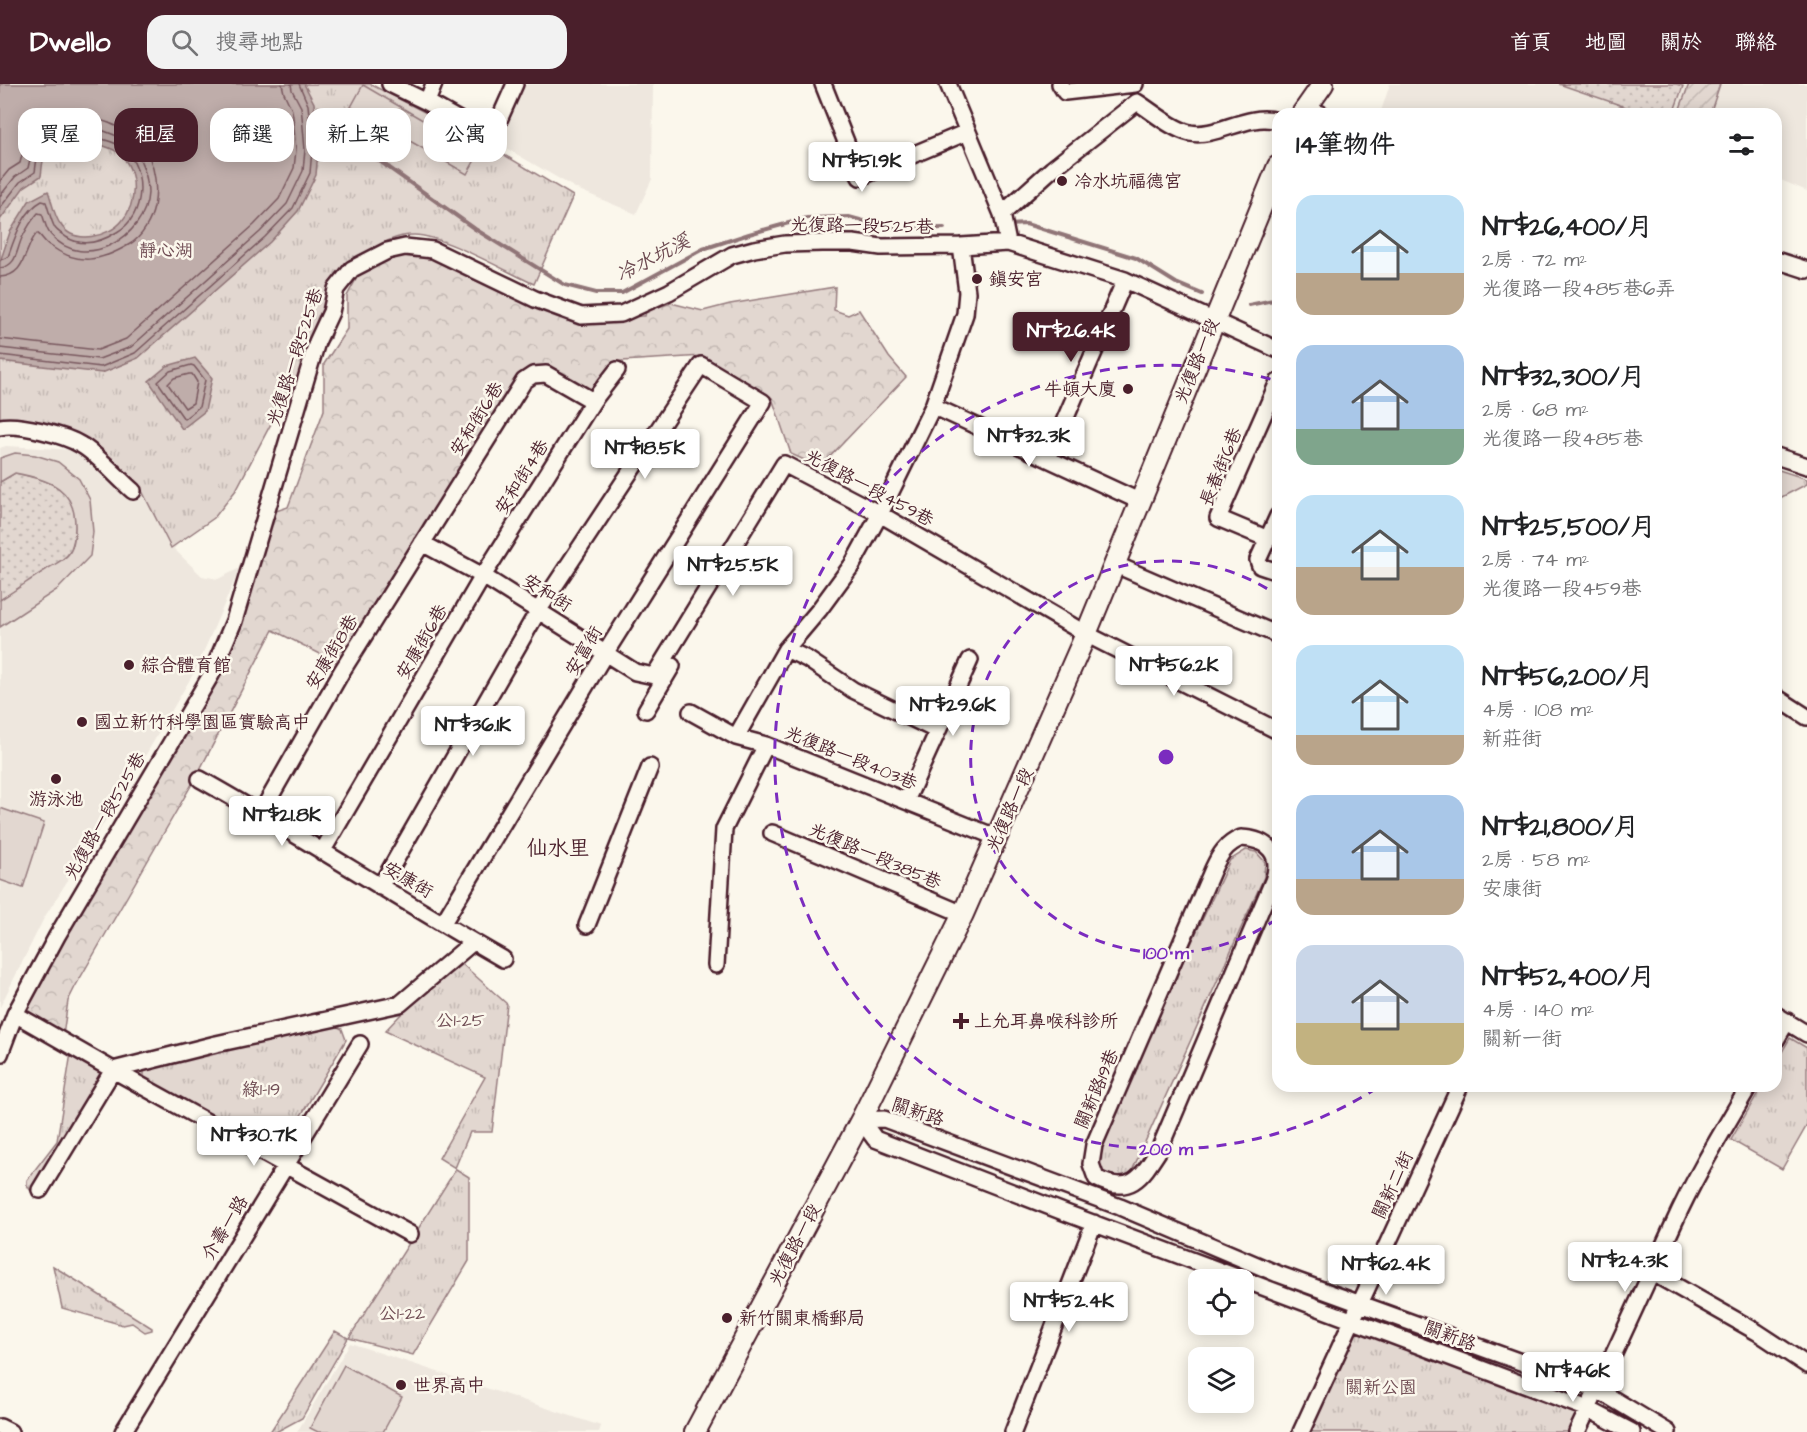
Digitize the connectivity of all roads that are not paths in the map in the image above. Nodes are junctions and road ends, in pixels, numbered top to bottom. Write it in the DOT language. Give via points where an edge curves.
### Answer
graph roads {
  1 [pos="390,84"];
  2 [pos="434,84"];
  3 [pos="515,84"];
  4 [pos="823,84"];
  5 [pos="948,84"];
  6 [pos="1060,84"];
  7 [pos="1136,84"];
  8 [pos="1323,84"];
  9 [pos="427,102"];
  10 [pos="1137,102"];
  11 [pos="1312,108"];
  12 [pos="1272,120"];
  13 [pos="967,132"];
  14 [pos="1272,180"];
  15 [pos="1002,214"];
  16 [pos="1008,243"];
  17 [pos="961,246"];
  18 [pos="1782,262"];
  19 [pos="1807,270"];
  20 [pos="1125,280"];
  21 [pos="1214,320"];
  22 [pos="1272,347"];
  23 [pos="616,370"];
  24 [pos="1272,396"];
  25 [pos="593,401"];
  26 [pos="933,406"];
  27 [pos="0,427"];
  28 [pos="1782,458"];
  29 [pos="1047,459"];
  30 [pos="784,464"];
  31 [pos="1807,466"];
  32 [pos="133,491"];
  33 [pos="1139,501"];
  34 [pos="880,514"];
  35 [pos="1272,530"];
  36 [pos="1268,539"];
  37 [pos="422,543"];
  38 [pos="1114,564"];
  39 [pos="1272,570"];
  40 [pos="483,576"];
  41 [pos="538,610"];
  42 [pos="1272,632"];
  43 [pos="1086,634"];
  44 [pos="786,649"];
  45 [pos="606,652"];
  46 [pos="970,660"];
  47 [pos="1782,701"];
  48 [pos="646,710"];
  49 [pos="691,712"];
  50 [pos="1807,717"];
  51 [pos="1272,728"];
  52 [pos="938,731"];
  53 [pos="736,737"];
  54 [pos="766,745"];
  55 [pos="650,767"];
  56 [pos="200,779"];
  57 [pos="906,801"];
  58 [pos="261,813"];
  59 [pos="772,833"];
  60 [pos="998,838"];
  61 [pos="1272,851"];
  62 [pos="322,852"];
  63 [pos="1272,883"];
  64 [pos="380,887"];
  65 [pos="963,914"];
  66 [pos="443,923"];
  67 [pos="587,925"];
  68 [pos="473,942"];
  69 [pos="503,959"];
  70 [pos="716,966"];
  71 [pos="15,1014"];
  72 [pos="1782,1019"];
  73 [pos="1807,1034"];
  74 [pos="360,1044"];
  75 [pos="0,1054"];
  76 [pos="113,1070"];
  77 [pos="1457,1092"];
  78 [pos="1746,1092"];
  79 [pos="861,1120"];
  80 [pos="285,1165"];
  81 [pos="1096,1178"];
  82 [pos="1130,1184"];
  83 [pos="40,1190"];
  84 [pos="1088,1195"];
  85 [pos="1120,1207"];
  86 [pos="1094,1223"];
  87 [pos="410,1234"];
  88 [pos="1653,1273"];
  89 [pos="1359,1304"];
  90 [pos="1352,1321"];
  91 [pos="1807,1365"];
  92 [pos="1598,1390"];
  93 [pos="1588,1408"];
  94 [pos="0,1427"];
  95 [pos="10,1432"];
  96 [pos="123,1432"];
  97 [pos="695,1432"];
  98 [pos="1013,1432"];
  99 [pos="1301,1432"];
  100 [pos="1577,1432"];
  101 [pos="1632,1432"];
  102 [pos="1668,1432"];
  1 -- 9 [label="street"];
  2 -- 9 [label="street"];
  3 -- 9 [label="street" via="491,138"];
  4 -- 13 [label="street" via="860,177"];
  5 -- 13 [label="street"];
  6 -- 7 [label="street" via="1065,92"];
  7 -- 10 [label="street"];
  8 -- 11 [label="main road"];
  10 -- 12 [label="street" via="1191,133 1260,118"];
  10 -- 15 [label="street"];
  13 -- 15 [label="street"];
  14 -- 21 [label="main road, 光復路一段"];
  15 -- 16 [label="street"];
  16 -- 17 [label="street, 光復路一段525巷"];
  16 -- 20 [label="street, 光復路一段525巷"];
  17 -- 26 [label="street" via="967,292 965,314"];
  17 -- 71 [label="street, 光復路一段525巷" via="822,243 754,249 732,255 669,292 621,314 581,316 535,299 433,250 387,251 352,269 336,289 331,312 317,342 234,621 211,675"];
  18 -- 19 [label="street"];
  20 -- 21 [label="street, 光復路一段525巷"];
  20 -- 29 [label="street"];
  21 -- 22 [label="street, 光復路一段525巷"];
  21 -- 33 [label="main road, 光復路一段"];
  23 -- 25 [label="street, 安和街4巷"];
  24 -- 36 [label="street, 長春街6巷" via="1218,518"];
  25 -- 37 [label="street, 安和街6巷" via="546,374 524,381"];
  25 -- 40 [label="street, 安和街4巷"];
  26 -- 29 [label="street"];
  26 -- 34 [label="street"];
  27 -- 32 [label="street" via="28,428 81,445"];
  28 -- 31 [label="street"];
  29 -- 33 [label="street"];
  30 -- 34 [label="street, 光復路一段459巷"];
  30 -- 45 [label="street, 安和街" via="654,676 635,672"];
  30 -- 48 [label="street, 光復路一段459巷" via="755,530"];
  33 -- 38 [label="main road, 光復路一段"];
  34 -- 43 [label="street, 光復路一段459巷"];
  34 -- 44 [label="street" via="852,565"];
  35 -- 36 [label="street"];
  36 -- 39 [label="street" via="1258,560 1260,566"];
  37 -- 40 [label="street, 安和街"];
  37 -- 58 [label="street, 安康街8巷" via="342,671"];
  38 -- 42 [label="street"];
  38 -- 43 [label="main road, 光復路一段"];
  40 -- 41 [label="street, 安和街"];
  40 -- 62 [label="street, 安康街6巷"];
  41 -- 45 [label="street, 安和街"];
  41 -- 45 [label="street, 安富街" via="701,365 763,402"];
  41 -- 64 [label="street"];
  43 -- 51 [label="street, 光復路一段459巷"];
  43 -- 60 [label="main road, 光復路一段"];
  44 -- 52 [label="street" via="853,690"];
  44 -- 53 [label="street"];
  45 -- 66 [label="street, 安富街"];
  46 -- 52 [label="street"];
  47 -- 50 [label="street"];
  49 -- 53 [label="street, 光復路一段403巷"];
  52 -- 57 [label="street"];
  53 -- 54 [label="street, 光復路一段403巷"];
  54 -- 57 [label="street, 光復路一段403巷"];
  54 -- 70 [label="street" via="724,829"];
  55 -- 67 [label="street"];
  56 -- 58 [label="street, 安康街"];
  57 -- 60 [label="street, 光復路一段403巷"];
  58 -- 62 [label="street, 安康街"];
  59 -- 65 [label="street, 光復路一段385巷"];
  60 -- 65 [label="main road, 光復路一段"];
  61 -- 81 [label="street, 關新路19巷" via="1251,838 1241,838 1231,842 1218,859 1094,1144 1091,1164"];
  62 -- 64 [label="street, 安康街"];
  63 -- 82 [label="street, 關新路19巷" via="1165,1140 1146,1170"];
  64 -- 66 [label="street, 安康街"];
  65 -- 79 [label="main road, 光復路一段"];
  66 -- 68 [label="street, 安康街"];
  68 -- 69 [label="street, 安康街"];
  68 -- 76 [label="street" via="400,1004"];
  71 -- 75 [label="street, 光復路一段525巷"];
  71 -- 76 [label="street"];
  72 -- 73 [label="street"];
  74 -- 80 [label="street, 介壽一路"];
  76 -- 80 [label="street"];
  76 -- 83 [label="street"];
  77 -- 89 [label="street, 關新二街"];
  78 -- 88 [label="street" via="1680,1211"];
  79 -- 84 [label="street, 關新路" via="885,1119"];
  79 -- 86 [label="street, 關新路" via="875,1139"];
  79 -- 97 [label="main road, 光復路一段"];
  80 -- 87 [label="street"];
  80 -- 96 [label="street, 介壽一路"];
  81 -- 82 [label="street" via="1110,1185"];
  81 -- 84 [label="street"];
  82 -- 85 [label="street, 關新路19巷"];
  84 -- 85 [label="street, 關新路"];
  85 -- 89 [label="street, 關新路"];
  86 -- 90 [label="street, 關新路"];
  86 -- 98 [label="street"];
  88 -- 91 [label="street"];
  88 -- 92 [label="street"];
  89 -- 90 [label="street, 關新二街"];
  89 -- 92 [label="street, 關新路"];
  90 -- 93 [label="street, 關新路"];
  90 -- 99 [label="street, 關新二街"];
  92 -- 93 [label="street"];
  92 -- 102 [label="street, 關新路"];
  93 -- 100 [label="street"];
  93 -- 101 [label="street, 關新路"];
  94 -- 95 [label="street"];
}
